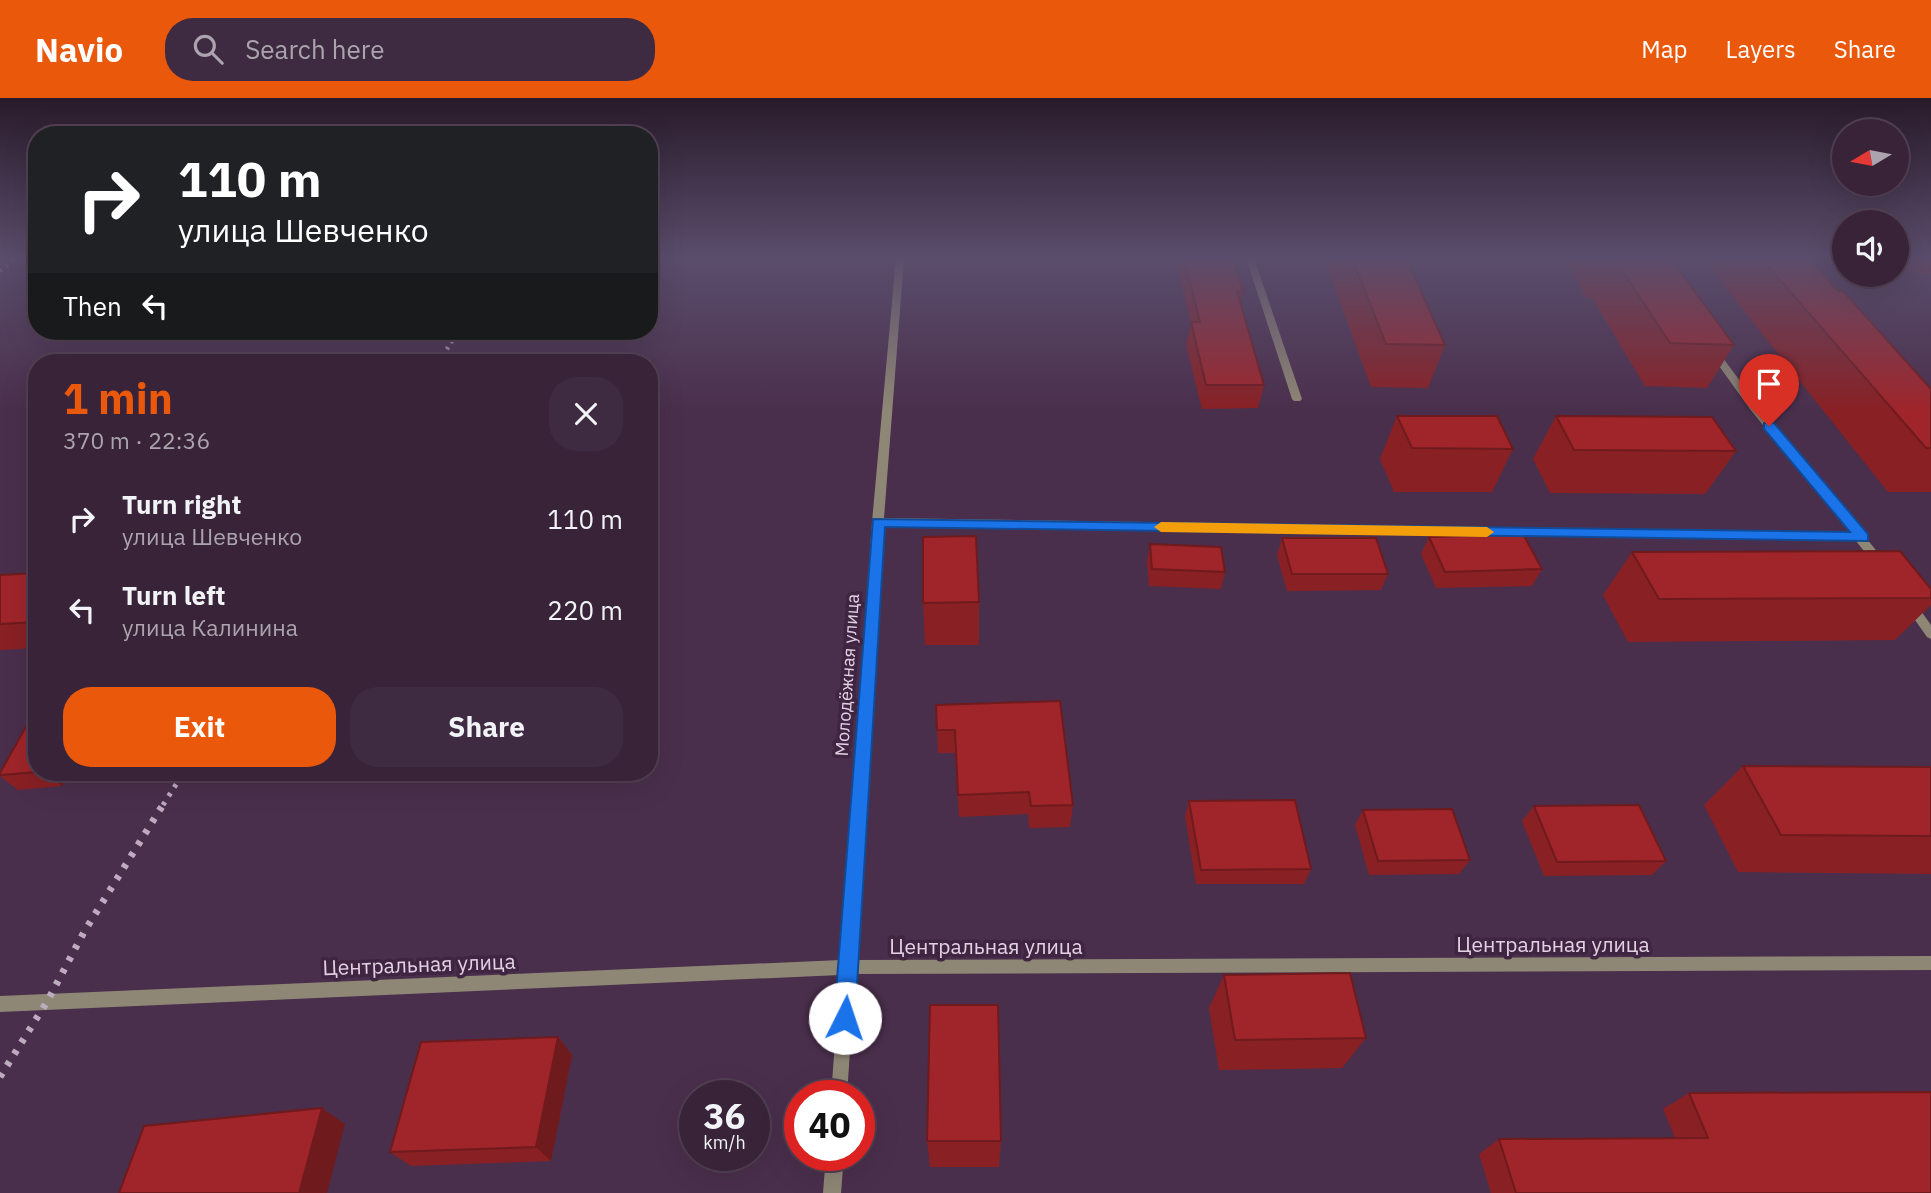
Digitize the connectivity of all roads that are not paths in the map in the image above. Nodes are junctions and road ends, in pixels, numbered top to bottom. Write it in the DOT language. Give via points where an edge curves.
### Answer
graph roads {
  1 [pos="896,309"];
  2 [pos="1267,309"];
  3 [pos="1707,342"];
  4 [pos="1297,399"];
  5 [pos="878,522"];
  6 [pos="1862,537"];
  7 [pos="1885,569"];
  8 [pos="1900,591"];
  9 [pos="1931,634"];
  10 [pos="1931,963"];
  11 [pos="848,967"];
  12 [pos="0,1004"];
  13 [pos="840,1080"];
  14 [pos="834,1171"];
  15 [pos="832,1193"];
  1 -- 5 [label="street, Молодёжная улица"];
  2 -- 4 [label="street"];
  3 -- 6 [label="street" via="1754,407"];
  5 -- 6 [label="street"];
  5 -- 11 [label="street, Молодёжная улица"];
  6 -- 7 [label="street"];
  8 -- 9 [label="street"];
  10 -- 11 [label="street, Центральная улица"];
  11 -- 12 [label="street, Центральная улица"];
  11 -- 13 [label="street, Молодёжная улица"];
  14 -- 15 [label="street"];
}
